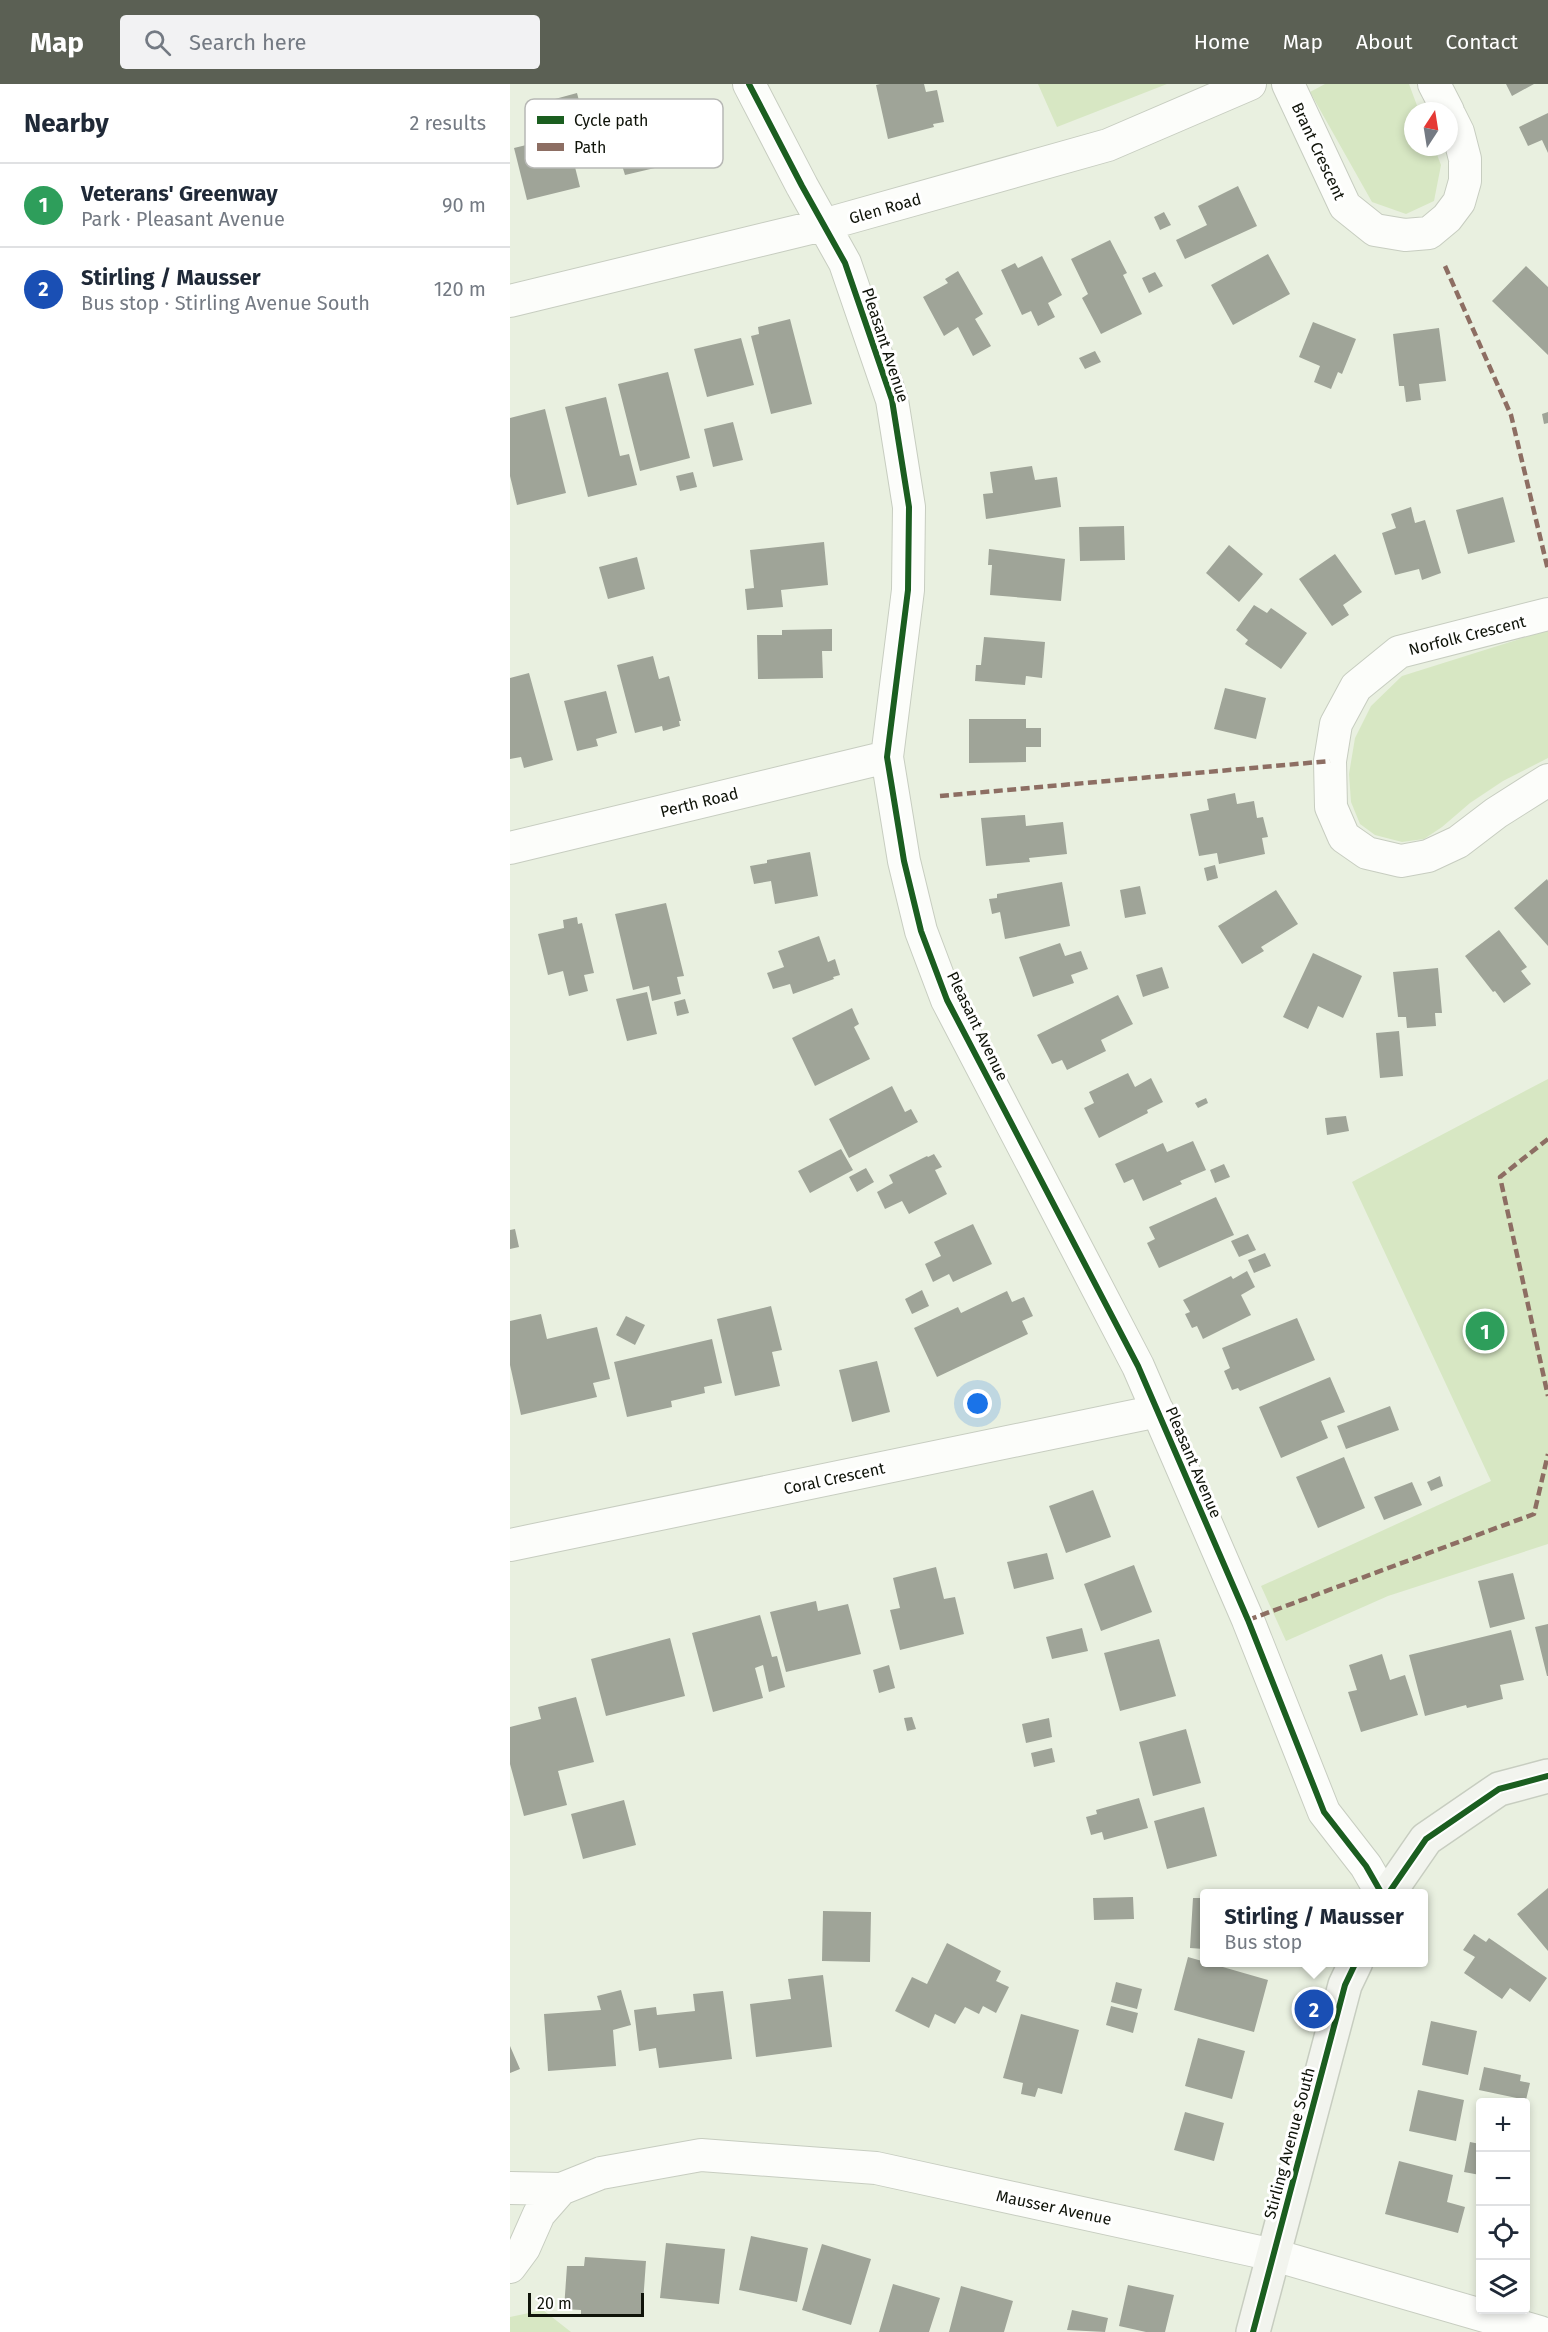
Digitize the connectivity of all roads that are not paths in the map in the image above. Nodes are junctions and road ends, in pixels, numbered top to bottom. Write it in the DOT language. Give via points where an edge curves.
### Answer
graph roads {
  1 [pos="749,84"];
  2 [pos="1250,84"];
  3 [pos="1288,84"];
  4 [pos="1434,84"];
  5 [pos="1443,102"];
  6 [pos="1458,132"];
  7 [pos="823,225"];
  8 [pos="510,302"];
  9 [pos="1548,614"];
  10 [pos="887,757"];
  11 [pos="1548,780"];
  12 [pos="510,848"];
  13 [pos="1158,1411"];
  14 [pos="510,1545"];
  15 [pos="1548,1776"];
  16 [pos="1380,1889"];
  17 [pos="1391,1889"];
  18 [pos="1354,1967"];
  19 [pos="510,2188"];
  20 [pos="561,2189"];
  21 [pos="1274,2255"];
  22 [pos="510,2267"];
  23 [pos="1253,2332"];
  24 [pos="1540,2332"];
  1 -- 7 [label="street, Pleasant Avenue"];
  2 -- 7 [label="street, Glen Road" via="1108,145"];
  3 -- 6 [label="street, Brant Crescent" via="1345,206 1375,230 1405,235 1430,233 1447,218 1459,202 1465,181 1465,159"];
  4 -- 5 [label="street, Brant Crescent"];
  7 -- 8 [label="street, Glen Road"];
  7 -- 10 [label="street, Pleasant Avenue" via="845,263 892,400 909,507 908,590"];
  9 -- 11 [label="street, Norfolk Crescent" via="1399,652 1356,687 1336,724 1330,761 1331,807 1344,837 1367,853 1401,861 1428,856 1458,842"];
  10 -- 12 [label="street, Perth Road"];
  10 -- 13 [label="street, Pleasant Avenue" via="904,861 921,931 947,1000"];
  13 -- 14 [label="street, Coral Crescent"];
  13 -- 16 [label="street, Pleasant Avenue" via="1248,1620 1323,1812"];
  15 -- 17 [label="street" via="1499,1789 1426,1839"];
  18 -- 21 [label="street, Stirling Avenue South"];
  19 -- 20 [label="street, Mausser Avenue"];
  20 -- 21 [label="street, Mausser Avenue" via="601,2173 701,2155 876,2168"];
  20 -- 22 [label="street, Mausser Avenue" via="539,2214 524,2248"];
  21 -- 23 [label="street, Stirling Avenue South"];
  21 -- 24 [label="street, Mausser Avenue"];
}
